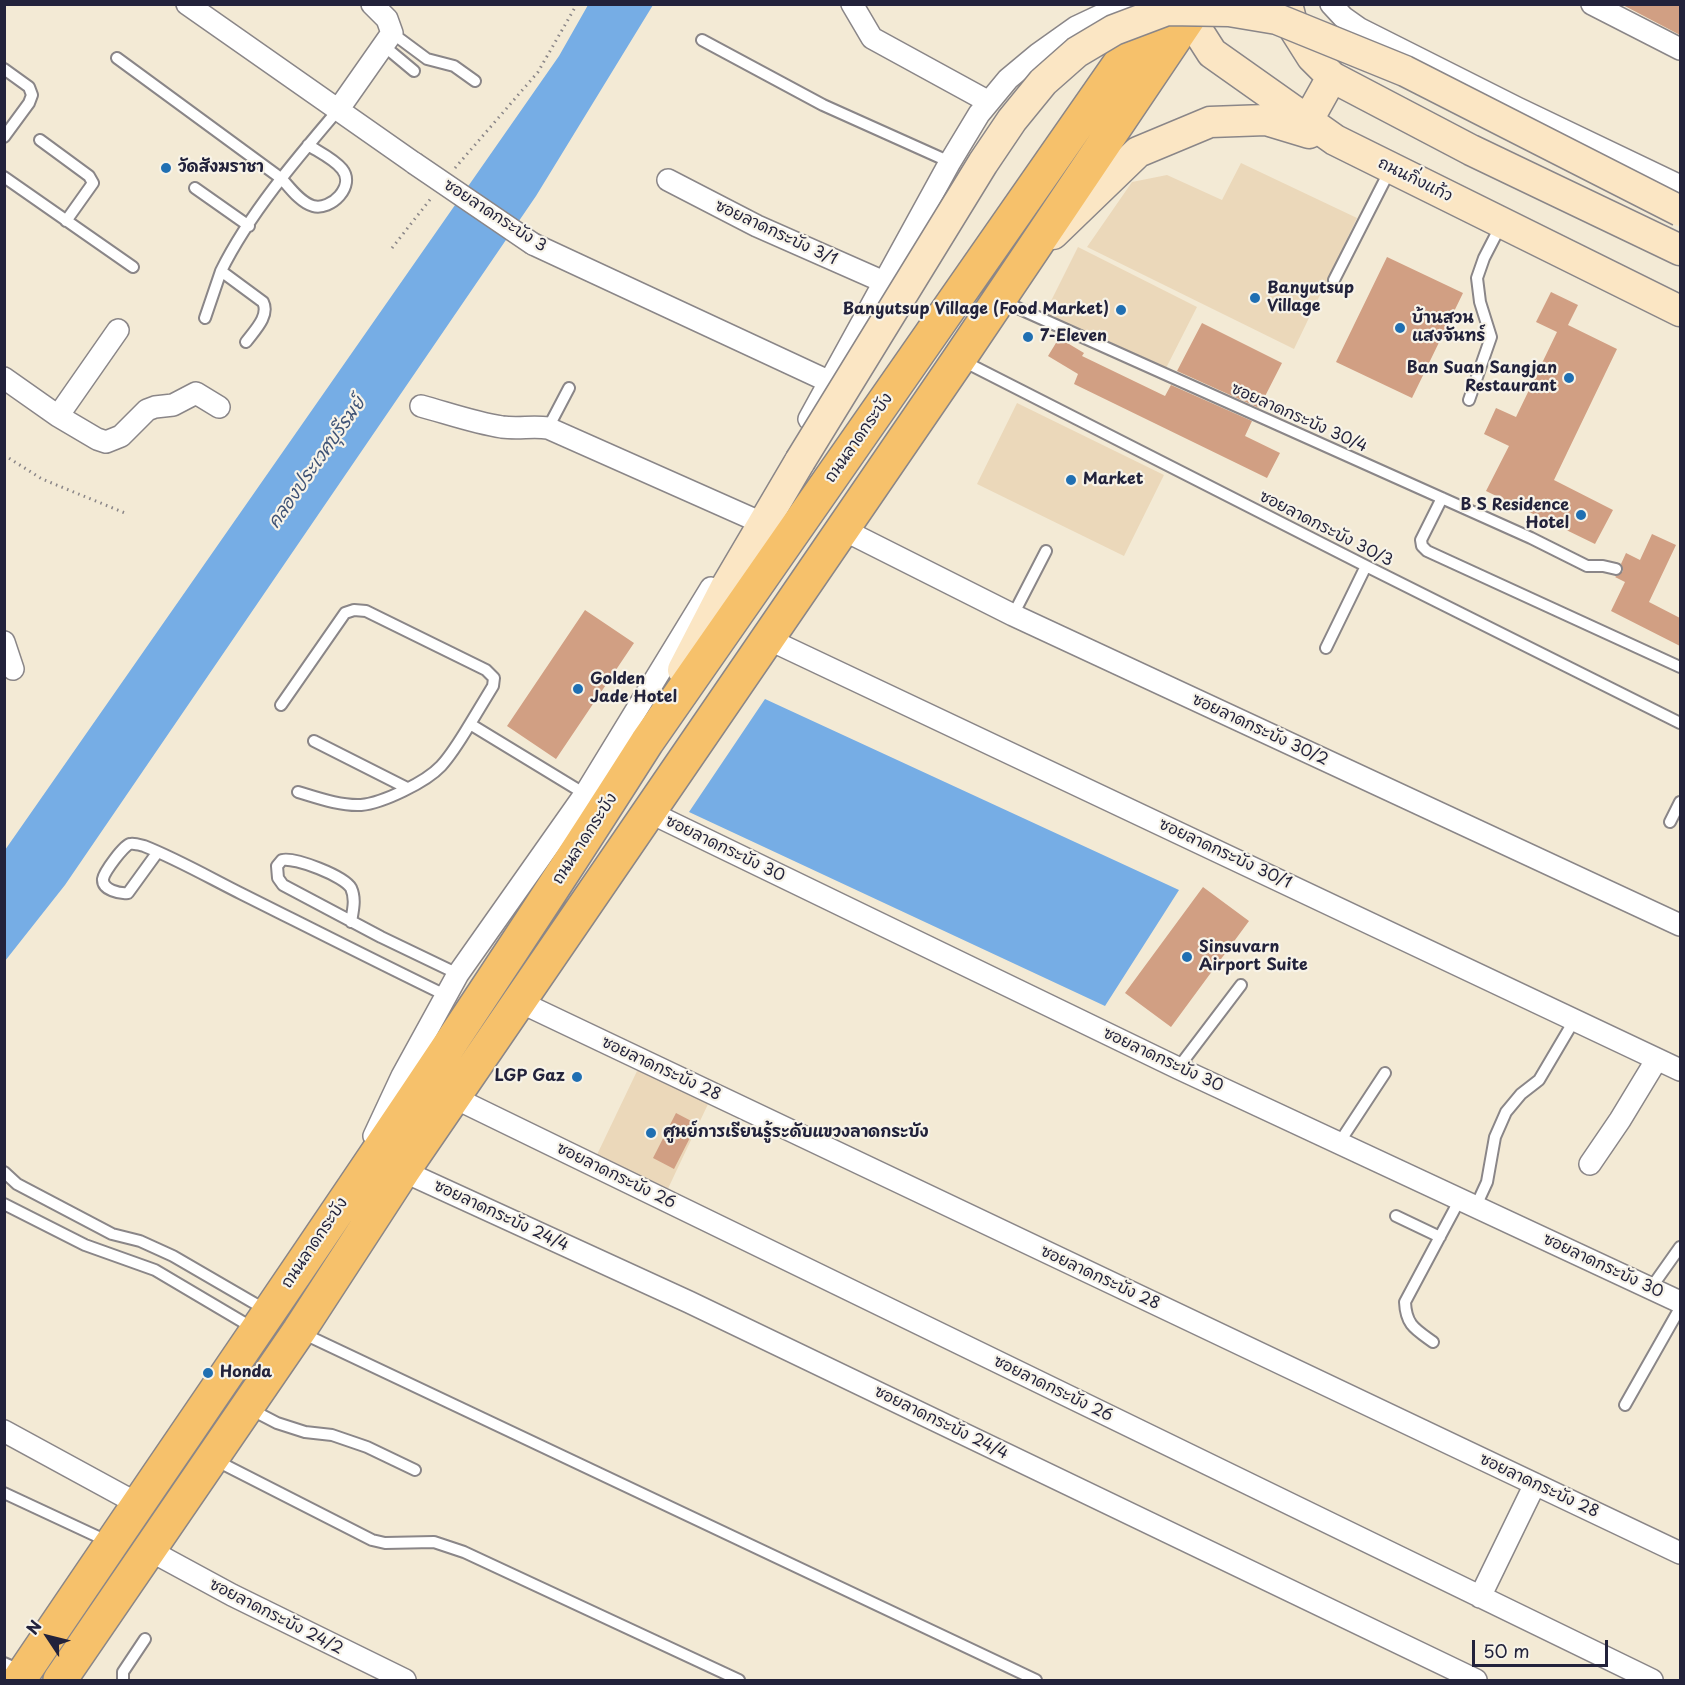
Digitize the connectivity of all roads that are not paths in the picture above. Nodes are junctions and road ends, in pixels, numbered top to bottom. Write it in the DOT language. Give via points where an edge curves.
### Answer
graph roads {
  1 [pos="187,4"];
  2 [pos="372,4"];
  3 [pos="852,4"];
  4 [pos="1125,4"];
  5 [pos="1287,4"];
  6 [pos="1331,4"];
  7 [pos="1592,4"];
  8 [pos="1184,8"];
  9 [pos="388,40"];
  10 [pos="702,40"];
  11 [pos="1680,49"];
  12 [pos="117,58"];
  13 [pos="4,69"];
  14 [pos="414,72"];
  15 [pos="1332,76"];
  16 [pos="475,81"];
  17 [pos="989,102"];
  18 [pos="338,110"];
  19 [pos="1308,120"];
  20 [pos="4,137"];
  21 [pos="40,140"];
  22 [pos="1335,140"];
  23 [pos="308,145"];
  24 [pos="950,162"];
  25 [pos="1391,168"];
  26 [pos="4,177"];
  27 [pos="282,179"];
  28 [pos="668,180"];
  29 [pos="1680,186"];
  30 [pos="195,188"];
  31 [pos="1680,211"];
  32 [pos="66,220"];
  33 [pos="1502,223"];
  34 [pos="249,226"];
  35 [pos="1680,250"];
  36 [pos="1024,262"];
  37 [pos="132,267"];
  38 [pos="221,271"];
  39 [pos="1334,280"];
  40 [pos="884,282"];
  41 [pos="999,299"];
  42 [pos="1680,310"];
  43 [pos="205,318"];
  44 [pos="117,330"];
  45 [pos="246,342"];
  46 [pos="959,359"];
  47 [pos="4,378"];
  48 [pos="830,382"];
  49 [pos="569,388"];
  50 [pos="1469,400"];
  51 [pos="421,406"];
  52 [pos="219,407"];
  53 [pos="58,416"];
  54 [pos="548,428"];
  55 [pos="1442,498"];
  56 [pos="753,519"];
  57 [pos="842,530"];
  58 [pos="1046,550"];
  59 [pos="1366,566"];
  60 [pos="1616,569"];
  61 [pos="1013,615"];
  62 [pos="768,639"];
  63 [pos="4,642"];
  64 [pos="1326,648"];
  65 [pos="1680,666"];
  66 [pos="13,669"];
  67 [pos="281,705"];
  68 [pos="1680,723"];
  69 [pos="470,724"];
  70 [pos="314,741"];
  71 [pos="646,742"];
  72 [pos="407,788"];
  73 [pos="298,792"];
  74 [pos="585,794"];
  75 [pos="1680,802"];
  76 [pos="649,812"];
  77 [pos="1670,822"];
  78 [pos="157,853"];
  79 [pos="351,922"];
  80 [pos="1680,925"];
  81 [pos="458,974"];
  82 [pos="1241,985"];
  83 [pos="447,996"];
  84 [pos="520,1002"];
  85 [pos="1575,1019"];
  86 [pos="1657,1059"];
  87 [pos="1178,1068"];
  88 [pos="1680,1070"];
  89 [pos="1385,1073"];
  90 [pos="455,1098"];
  91 [pos="1339,1143"];
  92 [pos="1590,1164"];
  93 [pos="403,1171"];
  94 [pos="4,1172"];
  95 [pos="1468,1203"];
  96 [pos="4,1204"];
  97 [pos="340,1207"];
  98 [pos="1396,1216"];
  99 [pos="1440,1237"];
  100 [pos="1680,1248"];
  101 [pos="293,1276"];
  102 [pos="1651,1288"];
  103 [pos="324,1293"];
  104 [pos="1680,1302"];
  105 [pos="1680,1308"];
  106 [pos="262,1321"];
  107 [pos="299,1331"];
  108 [pos="1433,1342"];
  109 [pos="1625,1405"];
  110 [pos="247,1408"];
  111 [pos="4,1431"];
  112 [pos="212,1458"];
  113 [pos="415,1470"];
  114 [pos="1535,1484"];
  115 [pos="4,1493"];
  116 [pos="138,1504"];
  117 [pos="111,1543"];
  118 [pos="149,1550"];
  119 [pos="1680,1553"];
  120 [pos="1480,1597"];
  121 [pos="145,1639"];
  122 [pos="16,1672"];
  123 [pos="60,1680"];
  124 [pos="123,1680"];
  125 [pos="405,1680"];
  126 [pos="739,1680"];
  127 [pos="1036,1680"];
  128 [pos="1476,1680"];
  129 [pos="1652,1680"];
  1 -- 18 [label="street, ซอยลาดกระบัง 3"];
  2 -- 9 [label="street" via="387,19"];
  3 -- 17 [label="street" via="872,38"];
  4 -- 17 [label="street" via="1076,27 1038,54 1008,79"];
  5 -- 15 [label="main road" via="1293,27 1312,57"];
  6 -- 29 [label="street" via="1360,29"];
  7 -- 11 [label="street"];
  8 -- 19 [label="main road, ถนนกิ่งแก้ว" via="1212,53"];
  8 -- 36 [label="main road, ถนนลาดกระบัง"];
  8 -- 71 [label="main road, ถนนลาดกระบัง"];
  9 -- 14 [label="lane"];
  9 -- 16 [label="lane" via="427,59 454,66"];
  9 -- 18 [label="street"];
  10 -- 24 [label="lane" via="823,105"];
  12 -- 27 [label="lane"];
  13 -- 20 [label="lane" via="29,87 32,95"];
  15 -- 19 [label="main road"];
  15 -- 35 [label="main road" via="1471,150"];
  17 -- 24 [label="street"];
  18 -- 23 [label="lane"];
  18 -- 48 [label="street, ซอยลาดกระบัง 3, bridge" via="533,244"];
  19 -- 22 [label="main road, ถนนกิ่งแก้ว"];
  21 -- 32 [label="lane" via="93,183"];
  22 -- 25 [label="main road, ถนนกิ่งแก้ว"];
  22 -- 36 [label="main road" via="1266,120 1210,122 1137,152"];
  23 -- 27 [label="lane"];
  23 -- 27 [label="lane" via="342,168 347,182 342,193 331,204 311,206"];
  24 -- 40 [label="street"];
  25 -- 33 [label="main road, ถนนกิ่งแก้ว"];
  25 -- 39 [label="lane"];
  26 -- 32 [label="lane"];
  27 -- 34 [label="lane"];
  28 -- 40 [label="street, ซอยลาดกระบัง 3/1" via="757,226"];
  30 -- 34 [label="lane"];
  31 -- 71 [label="main road, bridge" via="1405,71 1277,19 1229,11 1167,10 1114,30 1077,52 1043,82 983,163 727,585"];
  32 -- 37 [label="lane"];
  33 -- 42 [label="main road, ถนนกิ่งแก้ว"];
  33 -- 50 [label="lane" via="1477,278 1491,337"];
  34 -- 38 [label="lane"];
  36 -- 41 [label="main road, ถนนลาดกระบัง"];
  38 -- 43 [label="lane"];
  38 -- 45 [label="lane" via="266,309"];
  40 -- 48 [label="street"];
  41 -- 46 [label="main road, ถนนลาดกระบัง"];
  41 -- 55 [label="lane, ซอยลาดกระบัง 30/4"];
  44 -- 53 [label="street"];
  46 -- 57 [label="main road, ถนนลาดกระบัง"];
  46 -- 59 [label="lane, ซอยลาดกระบัง 30/3"];
  47 -- 53 [label="street"];
  48 -- 56 [label="street"];
  49 -- 54 [label="lane"];
  51 -- 54 [label="street" via="500,426"];
  52 -- 53 [label="street" via="196,393 191,394 173,405 147,410 121,436 106,442"];
  54 -- 56 [label="street"];
  55 -- 60 [label="lane, ซอยลาดกระบัง 30/4" via="1587,566"];
  55 -- 65 [label="lane" via="1421,540 1427,551"];
  56 -- 74 [label="street"];
  57 -- 61 [label="street, ซอยลาดกระบัง 30/2"];
  57 -- 62 [label="main road, ถนนลาดกระบัง"];
  58 -- 61 [label="lane"];
  59 -- 64 [label="lane"];
  59 -- 68 [label="lane, ซอยลาดกระบัง 30/3"];
  61 -- 80 [label="street, ซอยลาดกระบัง 30/2"];
  62 -- 76 [label="main road, ถนนลาดกระบัง"];
  62 -- 85 [label="street, ซอยลาดกระบัง 30/1"];
  63 -- 66 [label="street"];
  67 -- 69 [label="lane" via="345,613 366,611 486,670 494,678"];
  69 -- 72 [label="lane" via="440,768"];
  69 -- 74 [label="lane"];
  70 -- 72 [label="lane"];
  71 -- 97 [label="main road, ถนนลาดกระบัง"];
  72 -- 73 [label="lane" via="362,805 337,803"];
  74 -- 81 [label="street"];
  75 -- 77 [label="lane"];
  76 -- 84 [label="main road, ถนนลาดกระบัง"];
  76 -- 87 [label="street, ซอยลาดกระบัง 30"];
  78 -- 78 [label="lane" via="128,893 121,894 105,885 105,875 123,847 131,843"];
  78 -- 83 [label="lane"];
  79 -- 79 [label="lane" via="354,898 345,881 289,858 277,866 283,885"];
  79 -- 81 [label="lane"];
  81 -- 83 [label="street"];
  82 -- 87 [label="lane"];
  83 -- 97 [label="street" via="402,1076"];
  84 -- 90 [label="main road, ถนนลาดกระบัง"];
  84 -- 114 [label="street, ซอยลาดกระบัง 28"];
  85 -- 86 [label="street, ซอยลาดกระบัง 30/1"];
  85 -- 95 [label="lane" via="1539,1080 1506,1112 1495,1137 1487,1182"];
  86 -- 88 [label="street, ซอยลาดกระบัง 30/1"];
  86 -- 92 [label="street"];
  87 -- 91 [label="street, ซอยลาดกระบัง 30"];
  89 -- 91 [label="lane"];
  90 -- 93 [label="main road, ถนนลาดกระบัง"];
  90 -- 120 [label="street, ซอยลาดกระบัง 26"];
  91 -- 95 [label="street, ซอยลาดกระบัง 30"];
  93 -- 103 [label="main road, ถนนลาดกระบัง"];
  93 -- 128 [label="street, ซอยลาดกระบัง 24/4" via="689,1302"];
  94 -- 106 [label="lane" via="17,1184 112,1234 173,1256"];
  95 -- 99 [label="lane"];
  95 -- 102 [label="street, ซอยลาดกระบัง 30"];
  96 -- 106 [label="lane" via="85,1245 154,1270"];
  97 -- 101 [label="main road, ถนนลาดกระบัง"];
  98 -- 99 [label="lane"];
  99 -- 108 [label="lane" via="1405,1302 1412,1328"];
  100 -- 102 [label="lane"];
  101 -- 103 [label="main road"];
  101 -- 106 [label="main road, ถนนลาดกระบัง"];
  102 -- 104 [label="street, ซอยลาดกระบัง 30"];
  103 -- 107 [label="main road, ถนนลาดกระบัง"];
  105 -- 109 [label="lane"];
  106 -- 116 [label="main road, ถนนลาดกระบัง"];
  107 -- 110 [label="main road, ถนนลาดกระบัง"];
  107 -- 127 [label="lane"];
  110 -- 112 [label="main road, ถนนลาดกระบัง"];
  110 -- 113 [label="lane" via="277,1424 367,1447"];
  111 -- 116 [label="street"];
  112 -- 118 [label="main road, ถนนลาดกระบัง"];
  112 -- 126 [label="lane" via="372,1540 434,1542 464,1552"];
  114 -- 119 [label="street, ซอยลาดกระบัง 28"];
  114 -- 120 [label="street"];
  115 -- 117 [label="lane"];
  116 -- 117 [label="main road, ถนนลาดกระบัง"];
  117 -- 122 [label="main road, ถนนลาดกระบัง"];
  118 -- 123 [label="main road, ถนนลาดกระบัง"];
  118 -- 125 [label="street, ซอยลาดกระบัง 24/2"];
  120 -- 129 [label="street, ซอยลาดกระบัง 26"];
  121 -- 124 [label="lane" via="123,1672"];
}
